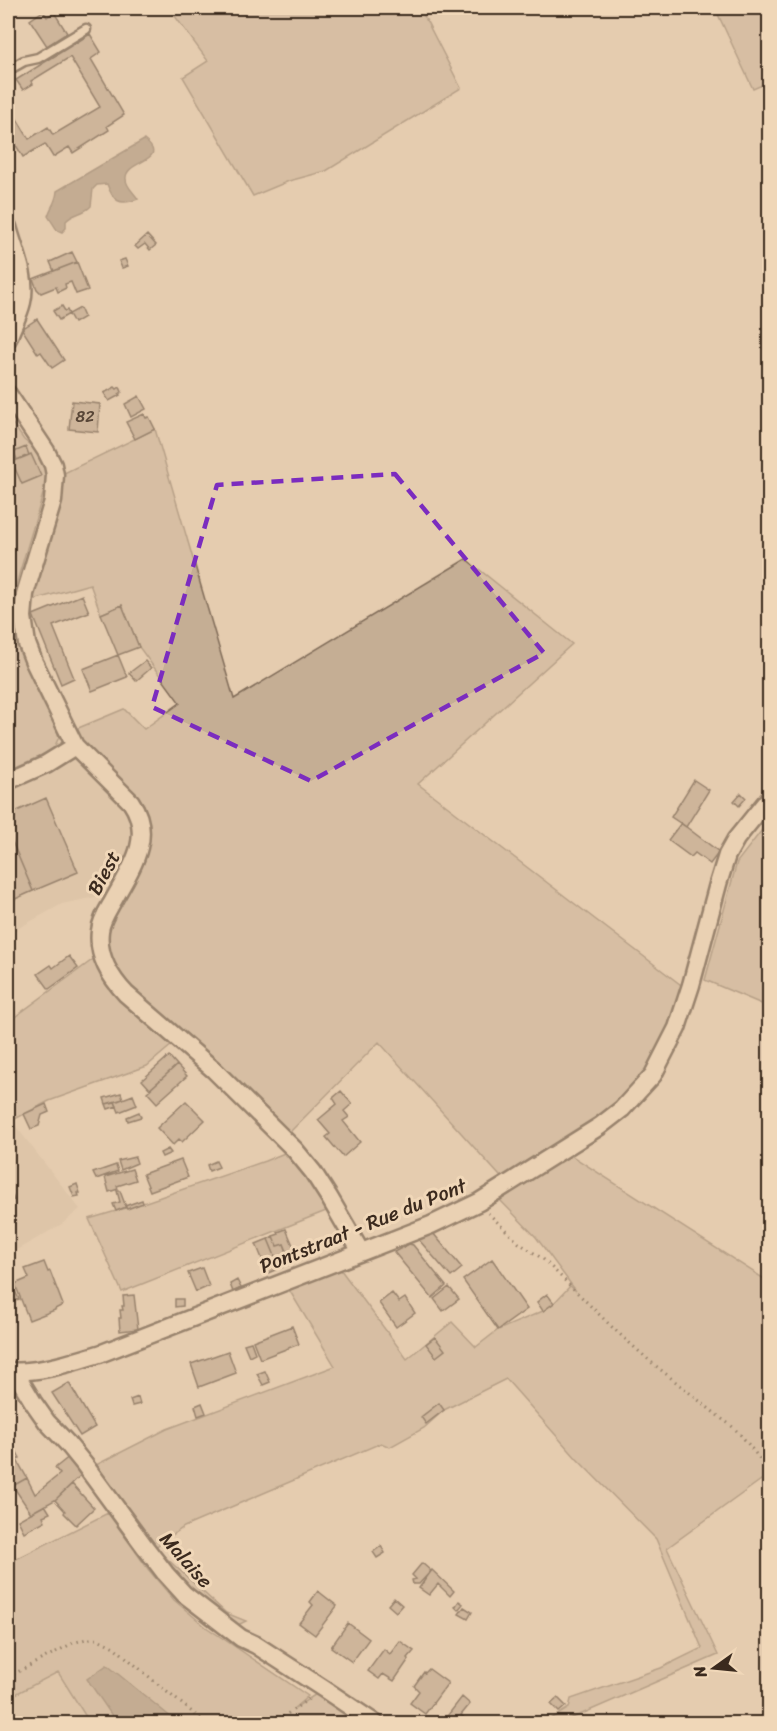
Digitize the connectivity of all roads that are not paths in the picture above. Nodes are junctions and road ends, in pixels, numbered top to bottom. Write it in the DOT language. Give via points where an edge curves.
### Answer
graph roads {
  1 [pos="86,29"];
  2 [pos="8,70"];
  3 [pos="8,227"];
  4 [pos="8,339"];
  5 [pos="8,394"];
  6 [pos="75,746"];
  7 [pos="8,781"];
  8 [pos="770,797"];
  9 [pos="361,1252"];
  10 [pos="11,1371"];
  11 [pos="376,1724"];
  1 -- 2 [label="lane" via="38,58"];
  3 -- 4 [label="street" via="24,291"];
  5 -- 6 [label="street, Biest" via="55,470 53,501 25,594 23,626 34,662"];
  6 -- 7 [label="street"];
  6 -- 9 [label="street, Biest" via="132,802 140,822 134,866 100,929 106,967 126,994 214,1070 295,1150 313,1172"];
  8 -- 9 [label="street, Pontstraat - Rue du Pont" via="727,855 677,1028 653,1075 622,1109 480,1202"];
  9 -- 10 [label="street, Pontstraat - Rue du Pont" via="102,1353 36,1370"];
  10 -- 11 [label="street, Malaise" via="184,1594 241,1638"];
}
